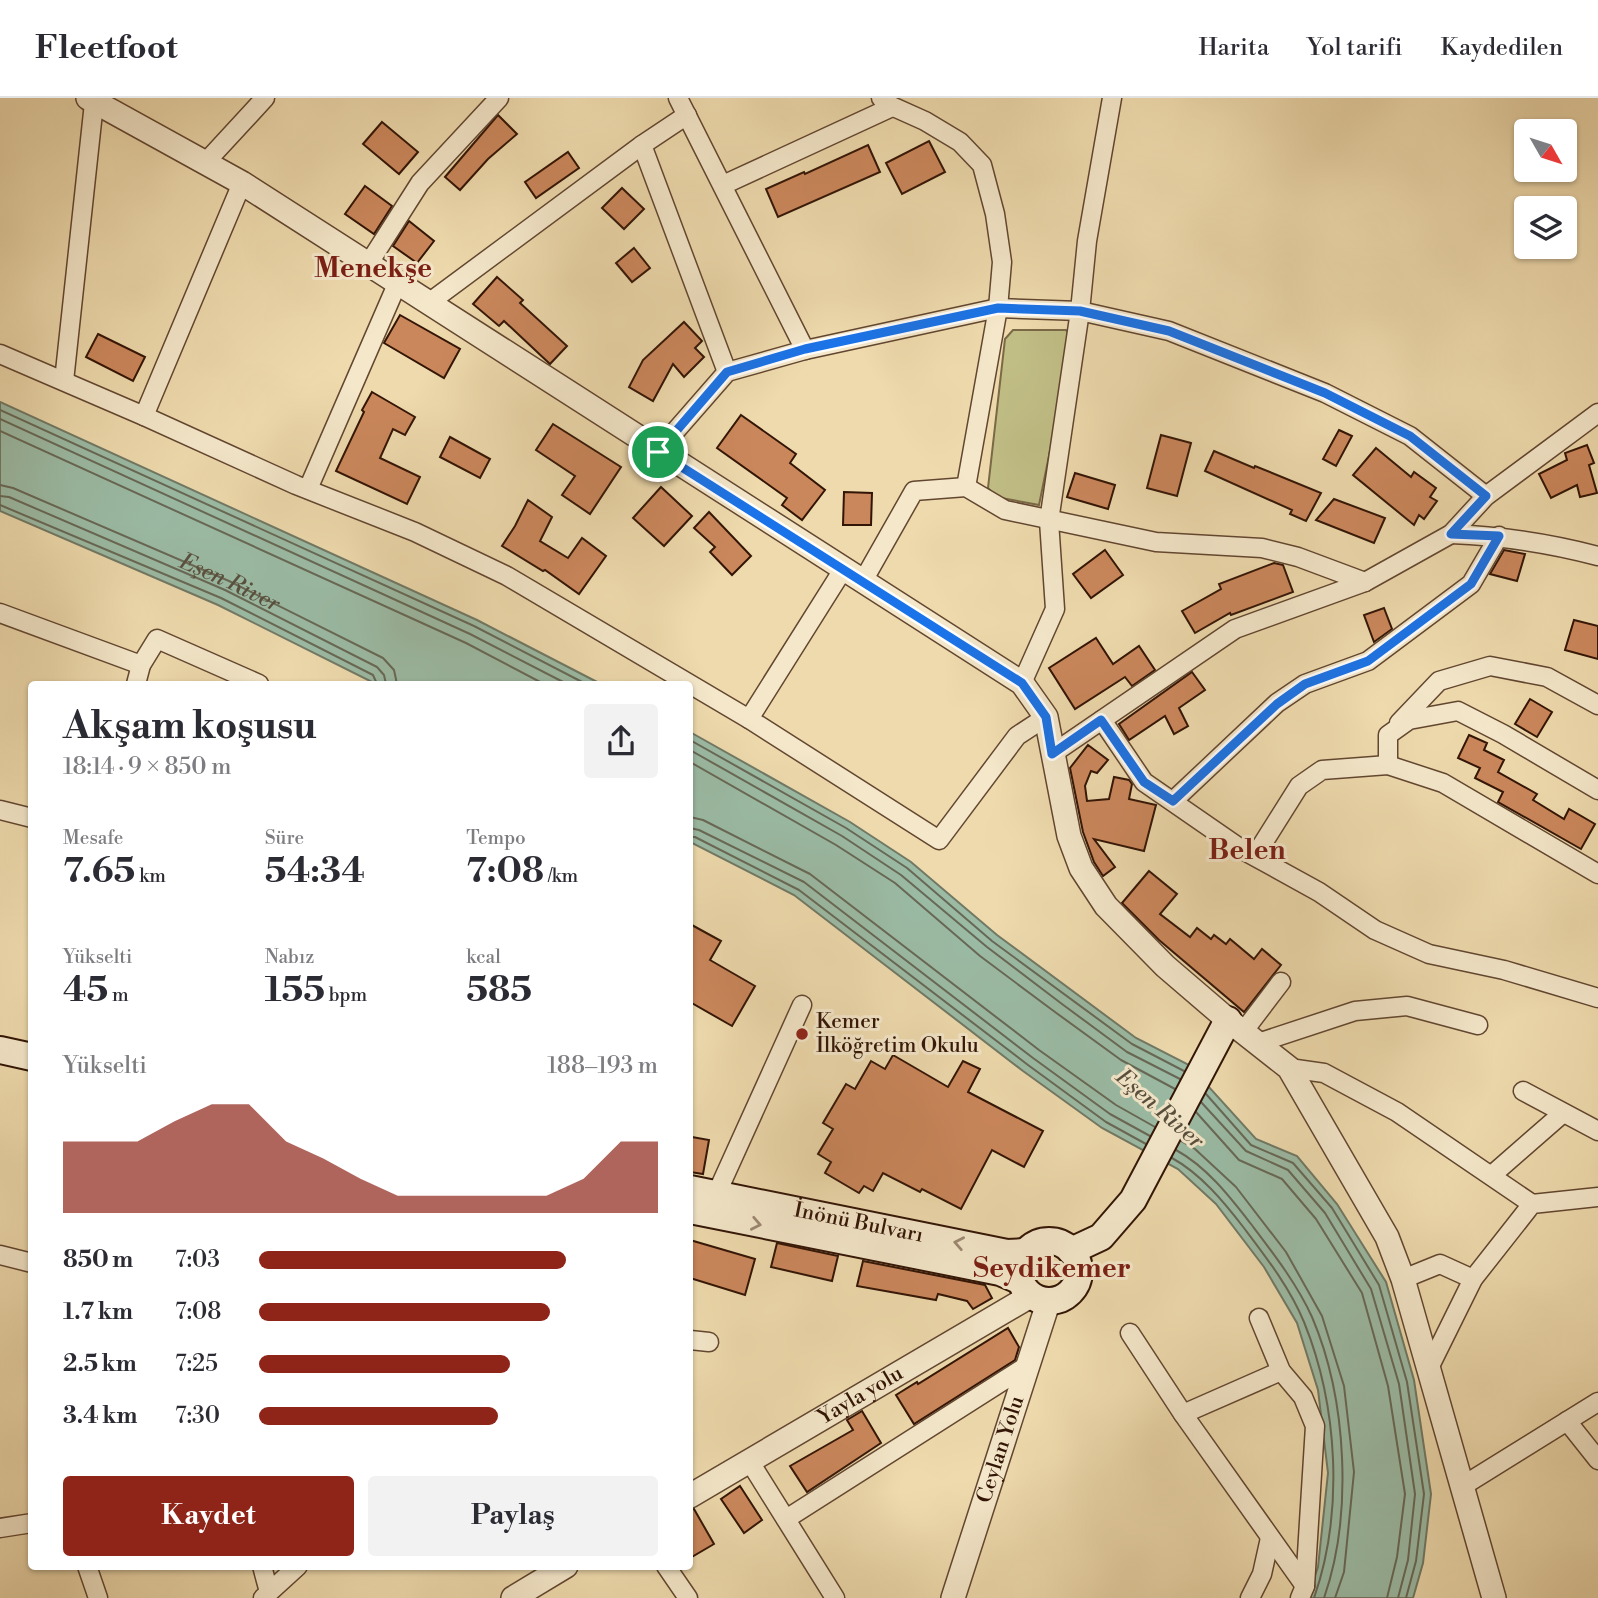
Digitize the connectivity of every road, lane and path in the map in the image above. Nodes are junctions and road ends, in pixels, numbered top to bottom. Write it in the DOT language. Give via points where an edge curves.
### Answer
graph roads {
  1 [pos="265,98"];
  2 [pos="499,98"];
  3 [pos="678,98"];
  4 [pos="1112,98"];
  5 [pos="91,100"];
  6 [pos="887,102"];
  7 [pos="687,115"];
  8 [pos="642,145"];
  9 [pos="205,163"];
  10 [pos="242,183"];
  11 [pos="723,185"];
  12 [pos="369,263"];
  13 [pos="398,282"];
  14 [pos="430,302"];
  15 [pos="998,308"];
  16 [pos="1080,311"];
  17 [pos="805,349"];
  18 [pos="0,354"];
  19 [pos="727,372"];
  20 [pos="64,381"];
  21 [pos="1598,413"];
  22 [pos="144,416"];
  23 [pos="658,452"];
  24 [pos="967,487"];
  25 [pos="309,489"];
  26 [pos="1486,496"];
  27 [pos="1049,520"];
  28 [pos="1451,534"];
  29 [pos="1499,536"];
  30 [pos="1598,556"];
  31 [pos="853,574"];
  32 [pos="1365,582"];
  33 [pos="0,613"];
  34 [pos="141,665"];
  35 [pos="137,681"];
  36 [pos="252,681"];
  37 [pos="685,681"];
  38 [pos="1022,683"];
  39 [pos="693,686"];
  40 [pos="1598,705"];
  41 [pos="1046,717"];
  42 [pos="749,719"];
  43 [pos="1101,720"];
  44 [pos="1388,735"];
  45 [pos="1052,754"];
  46 [pos="1388,765"];
  47 [pos="1598,790"];
  48 [pos="1173,801"];
  49 [pos="0,810"];
  50 [pos="28,817"];
  51 [pos="1255,856"];
  52 [pos="1598,874"];
  53 [pos="1281,982"];
  54 [pos="1598,998"];
  55 [pos="802,1005"];
  56 [pos="1478,1026"];
  57 [pos="1243,1032"];
  58 [pos="0,1050"];
  59 [pos="28,1056"];
  60 [pos="0,1066"];
  61 [pos="1289,1068"];
  62 [pos="28,1072"];
  63 [pos="1523,1091"];
  64 [pos="1563,1113"];
  65 [pos="1598,1131"];
  66 [pos="1492,1175"];
  67 [pos="693,1192"];
  68 [pos="1598,1197"];
  69 [pos="1532,1204"];
  70 [pos="706,1206"];
  71 [pos="1071,1251"];
  72 [pos="1026,1252"];
  73 [pos="0,1255"];
  74 [pos="28,1262"];
  75 [pos="1403,1279"];
  76 [pos="1472,1279"];
  77 [pos="1034,1292"];
  78 [pos="1259,1318"];
  79 [pos="1130,1333"];
  80 [pos="693,1340"];
  81 [pos="709,1342"];
  82 [pos="1028,1365"];
  83 [pos="1428,1370"];
  84 [pos="1281,1371"];
  85 [pos="1598,1402"];
  86 [pos="1182,1414"];
  87 [pos="1567,1421"];
  88 [pos="1598,1460"];
  89 [pos="750,1462"];
  90 [pos="1461,1487"];
  91 [pos="693,1494"];
  92 [pos="786,1519"];
  93 [pos="28,1524"];
  94 [pos="0,1528"];
  95 [pos="1270,1538"];
  96 [pos="88,1570"];
  97 [pos="263,1570"];
  98 [pos="294,1570"];
  99 [pos="560,1570"];
  100 [pos="669,1570"];
  101 [pos="1303,1592"];
  102 [pos="266,1595"];
  103 [pos="517,1597"];
  104 [pos="98,1598"];
  105 [pos="688,1598"];
  106 [pos="835,1598"];
  107 [pos="953,1598"];
  108 [pos="1250,1598"];
  109 [pos="1494,1598"];
  1 -- 9 [label="street"];
  2 -- 12 [label="street" via="420,183"];
  3 -- 7 [label="street"];
  4 -- 16 [label="street"];
  5 -- 9 [label="street"];
  5 -- 20 [label="street"];
  6 -- 11 [label="street"];
  6 -- 15 [label="street" via="960,142 982,165 1002,262"];
  7 -- 8 [label="street"];
  7 -- 11 [label="street"];
  8 -- 14 [label="street"];
  8 -- 19 [label="street"];
  9 -- 10 [label="street"];
  10 -- 12 [label="street"];
  10 -- 22 [label="street"];
  11 -- 17 [label="street"];
  12 -- 13 [label="street"];
  13 -- 14 [label="street"];
  13 -- 25 [label="street"];
  14 -- 23 [label="street"];
  15 -- 16 [label="street"];
  15 -- 17 [label="street"];
  15 -- 24 [label="street"];
  16 -- 26 [label="street" via="1169,331 1325,393 1410,436"];
  16 -- 27 [label="street"];
  17 -- 19 [label="street"];
  18 -- 20 [label="street"];
  19 -- 23 [label="street"];
  20 -- 22 [label="street"];
  21 -- 26 [label="street"];
  22 -- 25 [label="street"];
  23 -- 31 [label="street"];
  24 -- 27 [label="street" via="1005,510"];
  24 -- 31 [label="street" via="914,491"];
  25 -- 37 [label="street" via="507,576"];
  26 -- 28 [label="street"];
  27 -- 32 [label="street" via="1156,542 1262,548"];
  27 -- 38 [label="street" via="1055,609"];
  28 -- 29 [label="street"];
  28 -- 32 [label="street"];
  29 -- 30 [label="street"];
  29 -- 48 [label="street" via="1471,584 1368,661 1305,684 1277,704"];
  31 -- 38 [label="street"];
  31 -- 42 [label="street"];
  32 -- 43 [label="street" via="1235,629"];
  33 -- 34 [label="street"];
  34 -- 35 [label="street"];
  34 -- 36 [label="street" via="157,639"];
  38 -- 41 [label="street"];
  39 -- 42 [label="street"];
  40 -- 44 [label="street" via="1547,677 1490,666 1440,681"];
  41 -- 42 [label="street" via="1017,736 939,840"];
  41 -- 45 [label="street"];
  43 -- 45 [label="street"];
  43 -- 48 [label="street" via="1144,782"];
  44 -- 46 [label="street"];
  44 -- 47 [label="street" via="1409,720 1458,712"];
  45 -- 57 [label="street" via="1069,836 1081,868 1106,906 1165,966"];
  46 -- 51 [label="street" via="1322,770 1298,786"];
  46 -- 52 [label="street" via="1443,783"];
  48 -- 51 [label="street"];
  49 -- 50 [label="street"];
  51 -- 54 [label="street" via="1375,930 1429,954"];
  53 -- 57 [label="street"];
  55 -- 70 [label="street"];
  56 -- 57 [label="street" via="1407,1006"];
  57 -- 61 [label="street"];
  57 -- 71 [label="main road" via="1208,1056 1133,1200 1101,1237"];
  58 -- 59 [label="main road"];
  60 -- 62 [label="main road"];
  61 -- 66 [label="street" via="1324,1073 1397,1112"];
  61 -- 75 [label="street" via="1387,1237"];
  63 -- 64 [label="street"];
  64 -- 65 [label="street"];
  64 -- 66 [label="street"];
  66 -- 69 [label="street"];
  67 -- 70 [label="main road, İnönü Bulvarı"];
  68 -- 69 [label="street"];
  69 -- 76 [label="street"];
  72 -- 70 [label="main road, İnönü Bulvarı, one-way" via="1007,1253"];
  70 -- 77 [label="main road, İnönü Bulvarı, one-way" via="1000,1272"];
  71 -- 72 [label="main road" via="1054,1241 1034,1245"];
  71 -- 77 [label="main road" via="1077,1259 1077,1280 1067,1294"];
  72 -- 77 [label="main road" via="1019,1271"];
  73 -- 74 [label="street"];
  75 -- 76 [label="street" via="1440,1264"];
  75 -- 83 [label="street"];
  76 -- 83 [label="street"];
  77 -- 82 [label="street, Ceylan Yolu"];
  77 -- 89 [label="street, Yayla yolu"];
  78 -- 84 [label="street"];
  79 -- 86 [label="street"];
  80 -- 81 [label="street"];
  82 -- 92 [label="street"];
  82 -- 107 [label="street, Ceylan Yolu"];
  83 -- 90 [label="street"];
  84 -- 86 [label="street"];
  84 -- 101 [label="street" via="1303,1397 1315,1426"];
  85 -- 87 [label="street"];
  86 -- 95 [label="street"];
  87 -- 88 [label="street"];
  87 -- 90 [label="street"];
  89 -- 91 [label="street, Yayla yolu"];
  89 -- 92 [label="street"];
  90 -- 109 [label="street"];
  92 -- 106 [label="street"];
  93 -- 94 [label="street"];
  95 -- 101 [label="street"];
  95 -- 108 [label="street" via="1262,1574"];
  96 -- 104 [label="street"];
  97 -- 102 [label="street"];
  98 -- 102 [label="street"];
  99 -- 103 [label="street"];
  100 -- 105 [label="street"];
}
